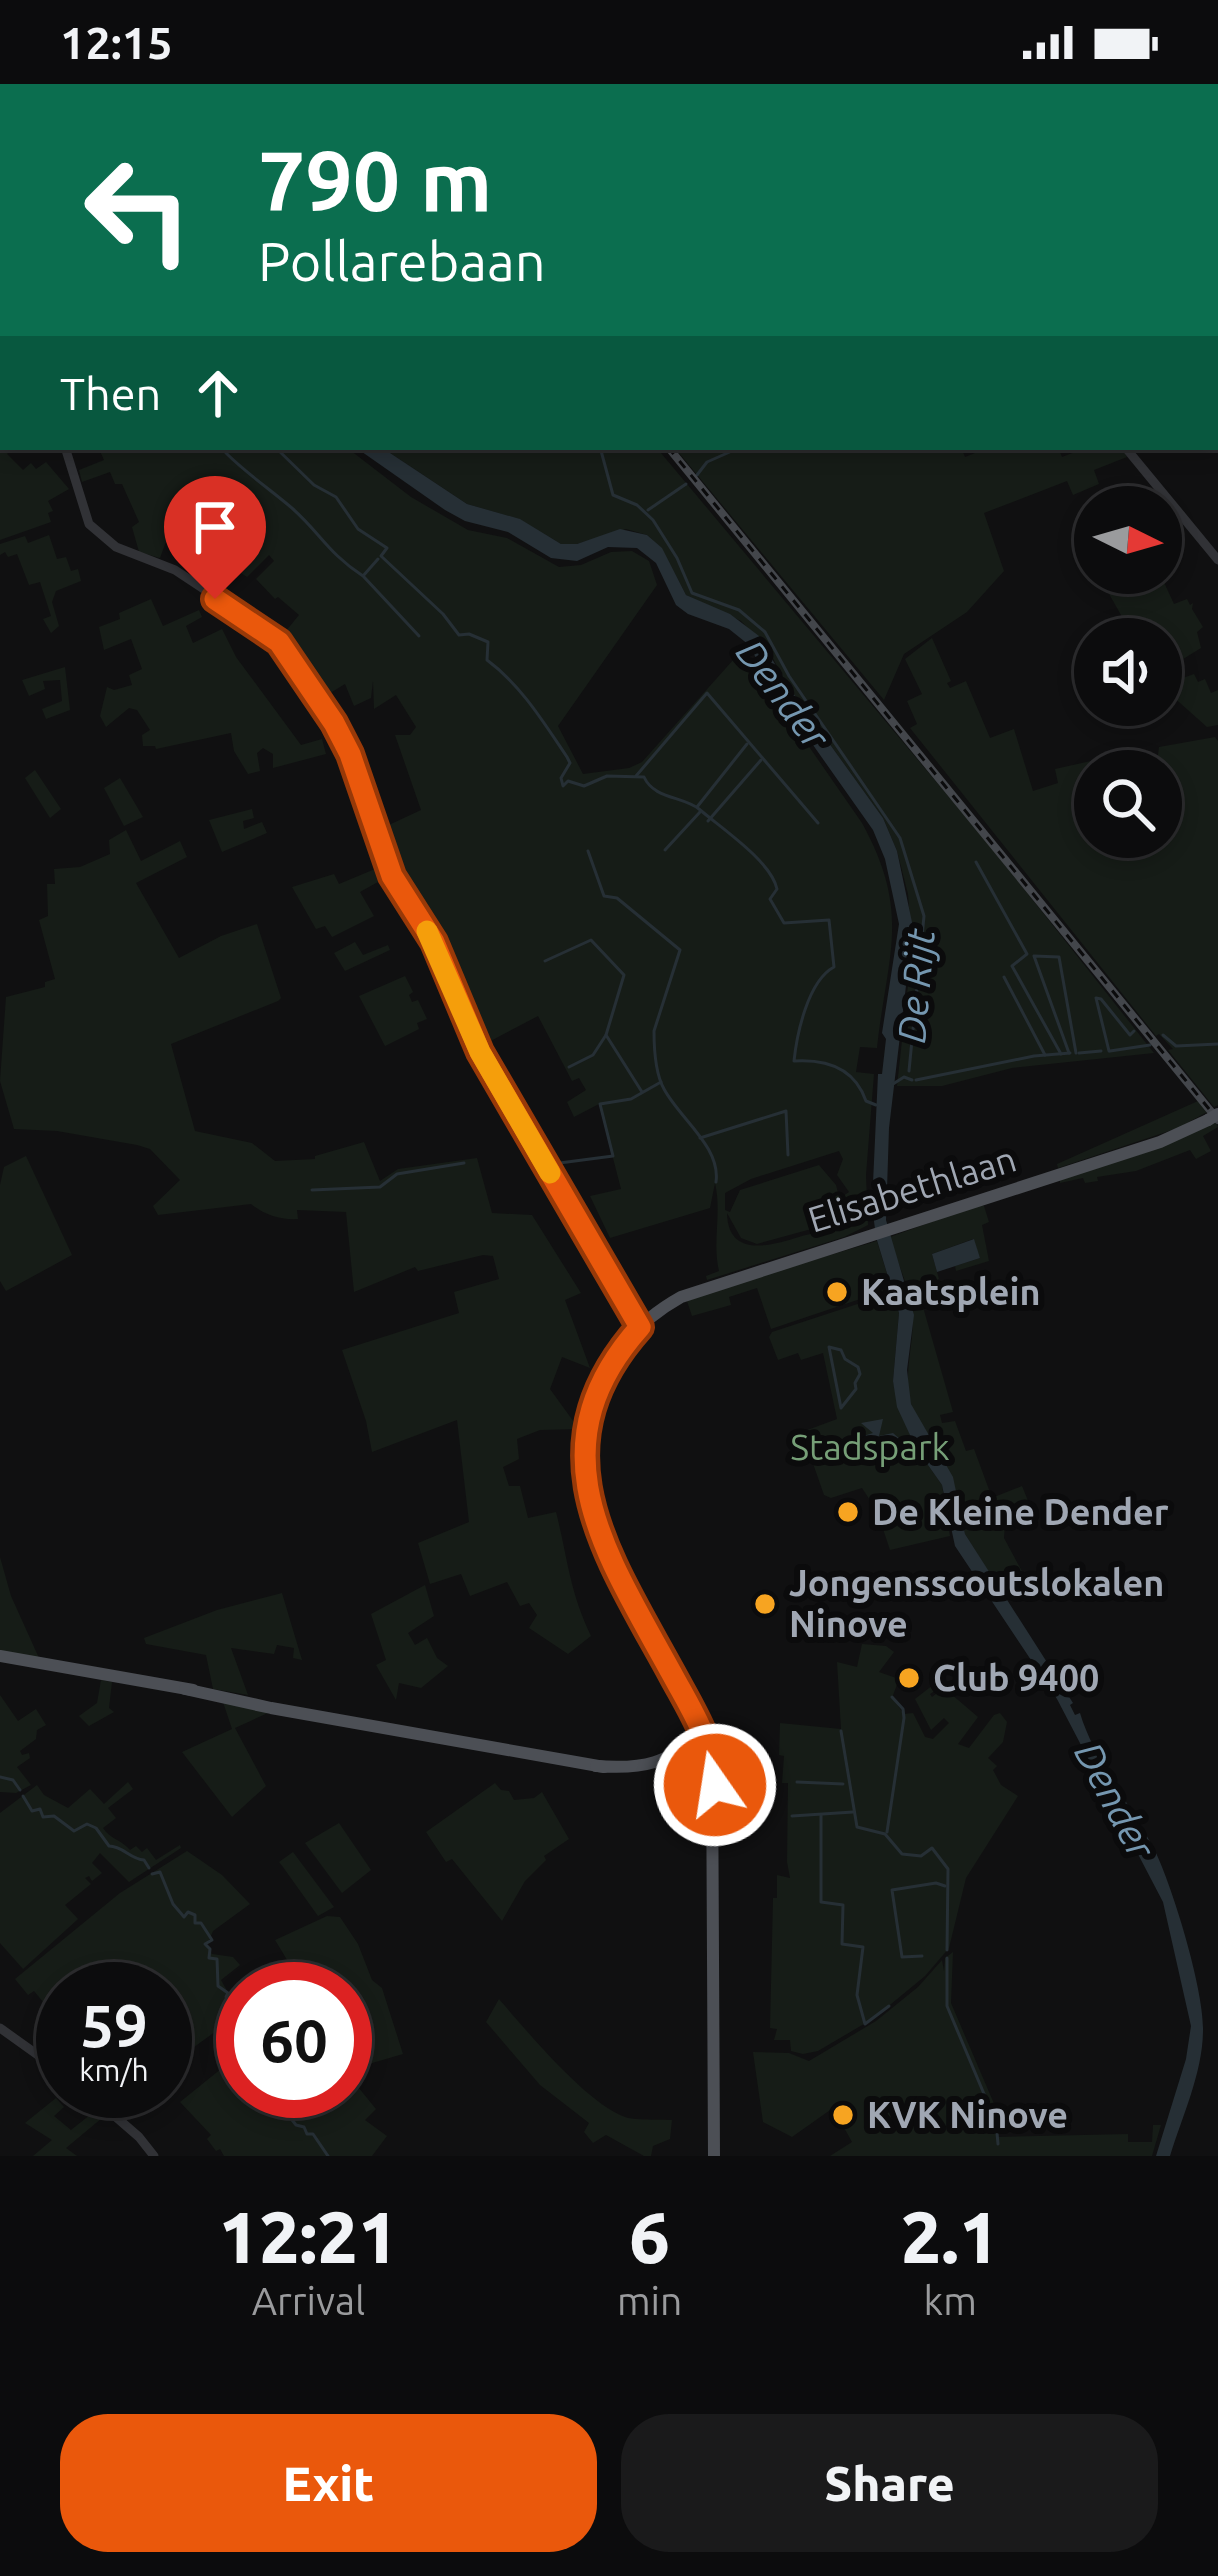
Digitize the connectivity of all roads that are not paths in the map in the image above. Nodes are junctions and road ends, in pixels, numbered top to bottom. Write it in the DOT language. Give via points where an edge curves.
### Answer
graph roads {
  1 [pos="66,450"];
  2 [pos="1127,450"];
  3 [pos="1218,560"];
  4 [pos="1213,1117"];
  5 [pos="640,1327"];
  6 [pos="0,1656"];
  7 [pos="706,1735"];
  8 [pos="0,2028"];
  9 [pos="36,2054"];
  10 [pos="117,2118"];
  11 [pos="154,2156"];
  12 [pos="714,2156"];
  1 -- 5 [label="street" via="85,517 116,547 175,569 279,642 348,751 392,876 434,942 482,1056"];
  2 -- 3 [label="street"];
  4 -- 5 [label="main road, Elisabethlaan" via="1160,1142 693,1291"];
  5 -- 7 [label="main road, Elisabethlaan" via="598,1389 583,1446 586,1491 602,1544"];
  6 -- 7 [label="main road" via="604,1767 641,1767"];
  7 -- 12 [label="main road, Elisabethlaan" via="715,1782"];
  8 -- 9 [label="street"];
  10 -- 11 [label="street"];
}
